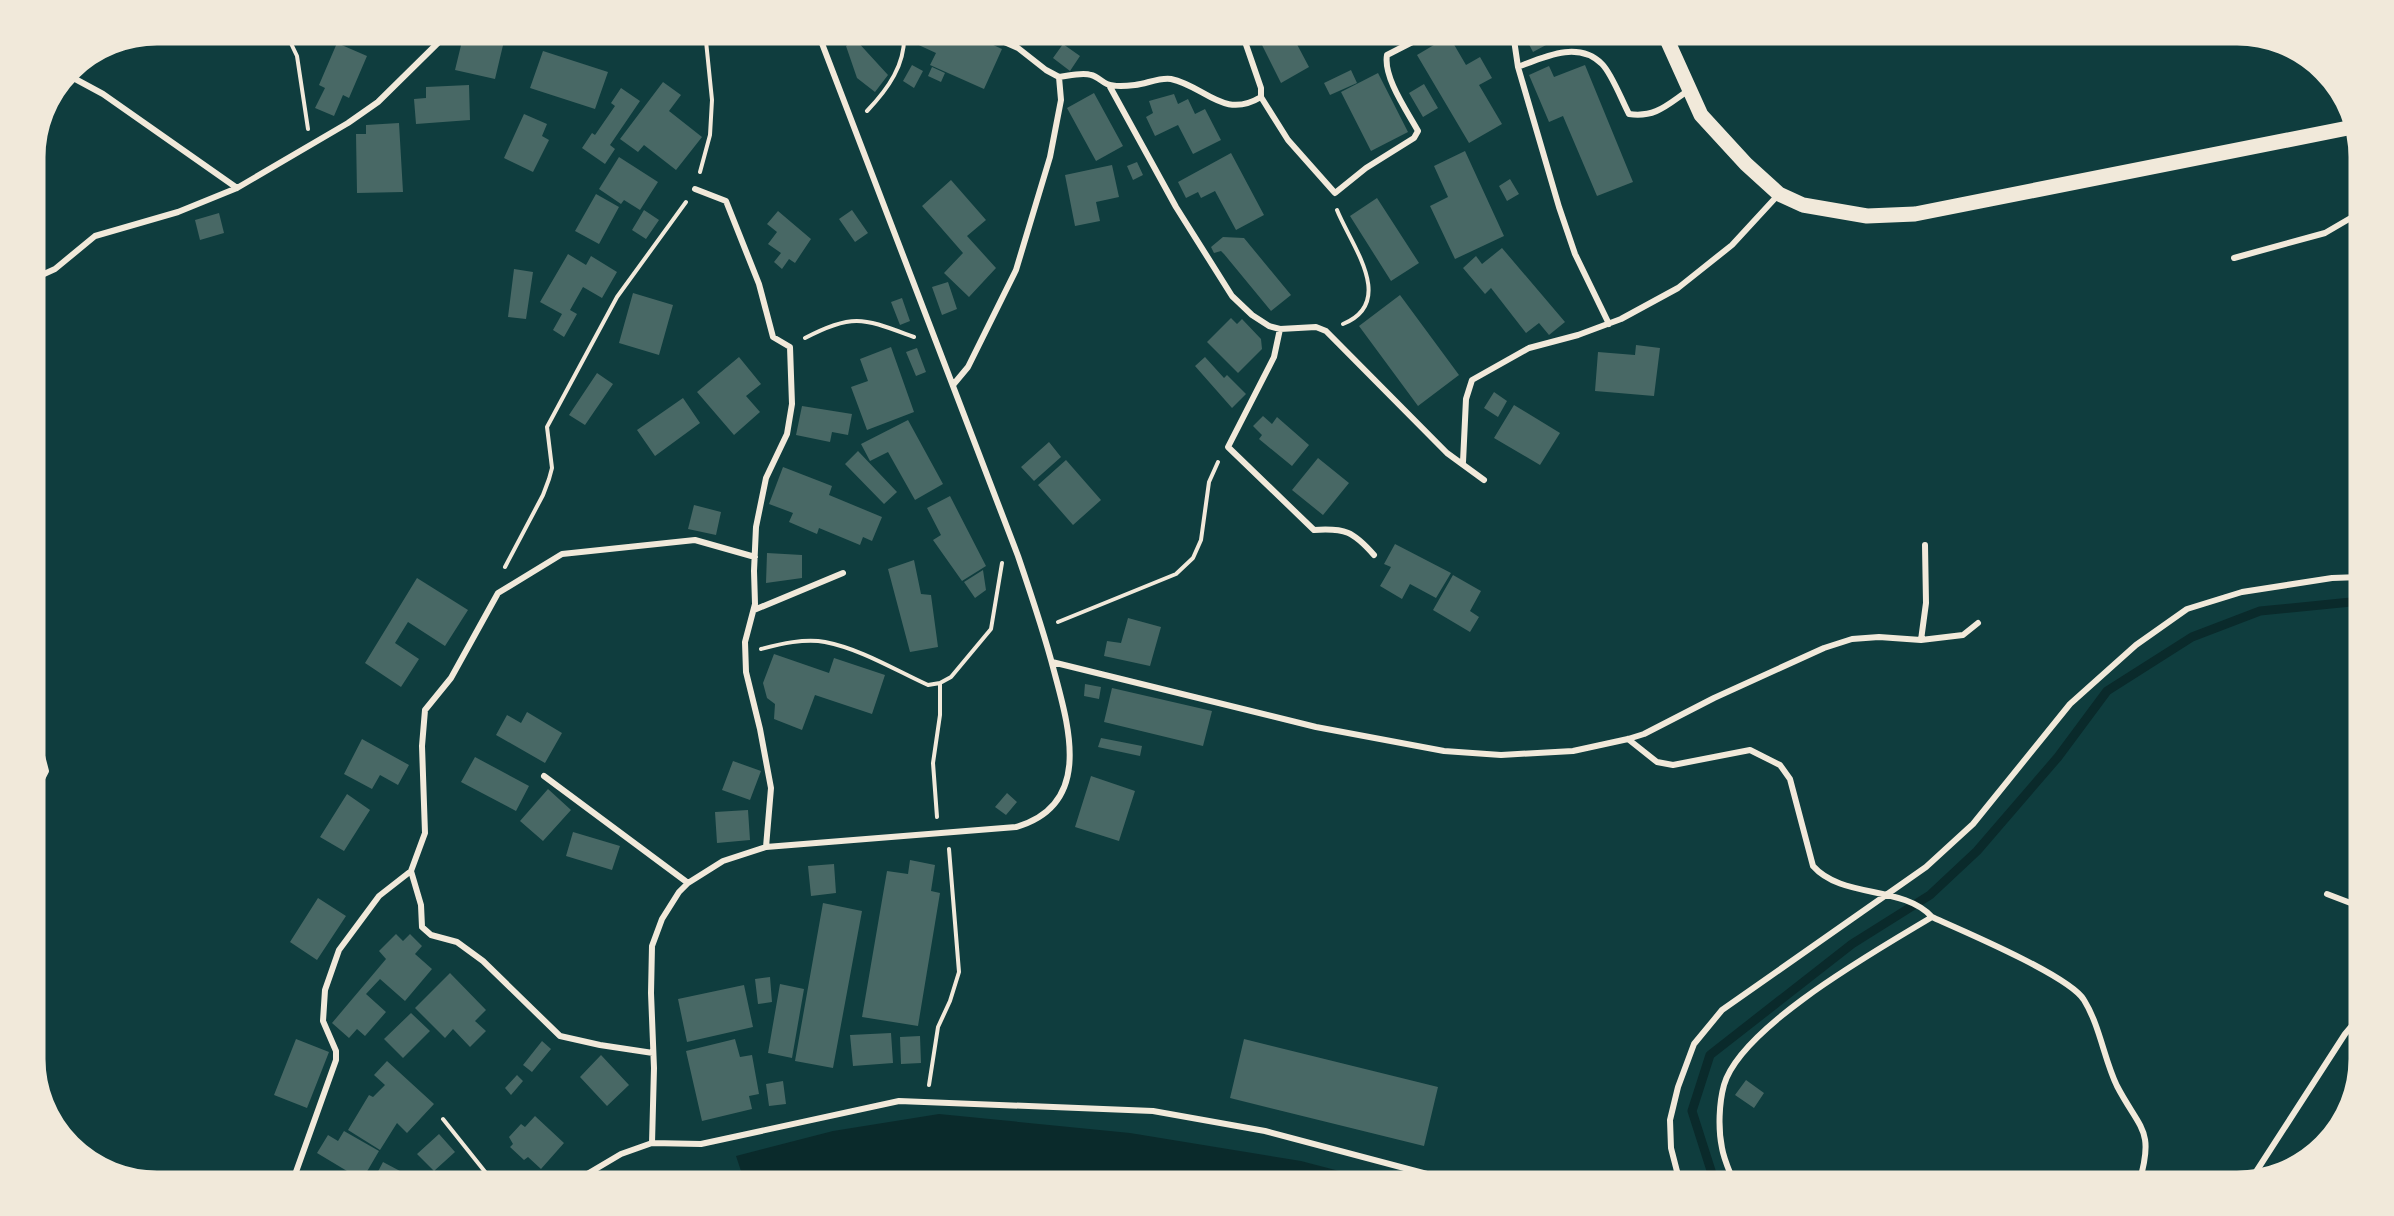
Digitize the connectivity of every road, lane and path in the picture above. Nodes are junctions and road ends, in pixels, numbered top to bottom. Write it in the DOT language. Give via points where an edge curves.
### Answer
graph roads {
  1 [pos="291,44"];
  2 [pos="437,44"];
  3 [pos="706,44"];
  4 [pos="822,44"];
  5 [pos="905,44"];
  6 [pos="1009,44"];
  7 [pos="1246,44"];
  8 [pos="1408,44"];
  9 [pos="1515,44"];
  10 [pos="1669,44"];
  11 [pos="1518,67"];
  12 [pos="1059,77"];
  13 [pos="75,79"];
  14 [pos="1109,86"];
  15 [pos="1689,90"];
  16 [pos="1261,97"];
  17 [pos="854,125"];
  18 [pos="2347,128"];
  19 [pos="312,144"];
  20 [pos="237,188"];
  21 [pos="695,189"];
  22 [pos="1335,193"];
  23 [pos="1779,194"];
  24 [pos="2350,218"];
  25 [pos="2234,258"];
  26 [pos="44,274"];
  27 [pos="1608,324"];
  28 [pos="1280,329"];
  29 [pos="1326,331"];
  30 [pos="937,345"];
  31 [pos="790,347"];
  32 [pos="953,385"];
  33 [pos="1228,447"];
  34 [pos="1462,462"];
  35 [pos="1484,480"];
  36 [pos="1014,544"];
  37 [pos="1925,545"];
  38 [pos="1374,555"];
  39 [pos="755,557"];
  40 [pos="843,573"];
  41 [pos="2350,577"];
  42 [pos="498,593"];
  43 [pos="754,610"];
  44 [pos="1978,623"];
  45 [pos="1043,628"];
  46 [pos="1921,640"];
  47 [pos="746,654"];
  48 [pos="1052,662"];
  49 [pos="940,683"];
  50 [pos="1628,739"];
  51 [pos="544,776"];
  52 [pos="949,833"];
  53 [pos="939,834"];
  54 [pos="766,847"];
  55 [pos="411,871"];
  56 [pos="688,883"];
  57 [pos="2327,894"];
  58 [pos="1884,896"];
  59 [pos="2350,903"];
  60 [pos="1932,917"];
  61 [pos="2350,1028"];
  62 [pos="653,1053"];
  63 [pos="926,1102"];
  64 [pos="443,1119"];
  65 [pos="652,1143"];
  66 [pos="2256,1171"];
  67 [pos="296,1172"];
  68 [pos="485,1172"];
  69 [pos="591,1172"];
  70 [pos="1420,1172"];
  71 [pos="1677,1172"];
  72 [pos="1730,1172"];
  73 [pos="2143,1172"];
  1 -- 19 [label="path" via="297,56"];
  2 -- 19 [label="street" via="378,102"];
  3 -- 21 [label="path" via="712,100 710,135"];
  4 -- 17 [label="street"];
  5 -- 17 [label="path" via="887,89"];
  6 -- 12 [label="street"];
  7 -- 16 [label="street"];
  8 -- 22 [label="street" via="1387,55 1386,63 1418,131 1414,138"];
  9 -- 11 [label="street"];
  10 -- 15 [label="main road"];
  11 -- 15 [label="street" via="1556,53 1588,55 1603,64 1629,114 1643,116 1658,111"];
  11 -- 27 [label="street" via="1572,245"];
  12 -- 14 [label="street" via="1090,74"];
  12 -- 32 [label="street" via="1061,100 1050,157 1016,270 968,367"];
  13 -- 20 [label="street" via="103,94"];
  14 -- 16 [label="street" via="1168,78 1221,103 1238,106"];
  14 -- 28 [label="street" via="1176,207 1232,296 1252,315"];
  15 -- 23 [label="main road" via="1701,115"];
  16 -- 22 [label="street" via="1288,140"];
  17 -- 30 [label="street"];
  18 -- 23 [label="main road" via="1916,214 1868,216 1803,205"];
  19 -- 20 [label="street"];
  20 -- 26 [label="street" via="178,212 95,236"];
  21 -- 31 [label="street" via="726,201 759,284 773,337"];
  21 -- 42 [label="path" via="617,297 547,427 552,468 549,479 500,576"];
  22 -- 29 [label="path" via="1336,208 1366,272 1370,290 1359,316"];
  23 -- 27 [label="street" via="1732,245 1677,288"];
  24 -- 25 [label="street" via="2325,233"];
  27 -- 34 [label="street" via="1530,348 1472,380 1466,399"];
  28 -- 29 [label="street" via="1316,327"];
  28 -- 33 [label="street" via="1274,357"];
  29 -- 34 [label="street" via="1447,453"];
  30 -- 31 [label="path" via="877,323 854,320 830,325"];
  30 -- 32 [label="street"];
  31 -- 39 [label="street" via="792,404 787,434 766,478 756,527"];
  32 -- 36 [label="street"];
  33 -- 38 [label="street" via="1314,530 1338,528 1361,540"];
  33 -- 45 [label="path" via="1209,482 1201,540 1192,558 1176,574"];
  34 -- 35 [label="street"];
  36 -- 45 [label="street"];
  36 -- 49 [label="path" via="999,570 991,629 951,677"];
  37 -- 46 [label="street" via="1926,603"];
  39 -- 42 [label="street" via="695,540 562,554"];
  39 -- 43 [label="street"];
  40 -- 43 [label="street"];
  41 -- 58 [label="street" via="2242,592 2187,609 2136,645 2070,704 1973,824 1926,867"];
  42 -- 55 [label="street" via="451,678 425,710 425,833"];
  43 -- 47 [label="street" via="745,642"];
  44 -- 46 [label="street" via="1964,635"];
  45 -- 48 [label="street"];
  46 -- 50 [label="street" via="1852,639 1824,648"];
  47 -- 49 [label="path" via="780,644 823,642 858,652 928,685"];
  47 -- 54 [label="street" via="746,672 771,788"];
  48 -- 50 [label="street" via="1316,727 1444,751 1501,755 1573,751"];
  48 -- 52 [label="street" via="1071,741 1063,791 1046,813 1032,823"];
  49 -- 53 [label="path" via="933,763"];
  50 -- 58 [label="street" via="1657,762 1673,765 1750,750 1780,765 1790,779 1813,866 1822,876"];
  51 -- 56 [label="street"];
  52 -- 53 [label="street"];
  52 -- 63 [label="path" via="959,972 938,1027"];
  53 -- 54 [label="street"];
  54 -- 56 [label="street" via="723,861"];
  55 -- 62 [label="street" via="421,905 422,927 430,935 457,942 483,961 560,1036"];
  55 -- 67 [label="street" via="379,896 339,950 323,1005 323,1021 336,1060"];
  56 -- 62 [label="street" via="662,919 652,946"];
  57 -- 59 [label="street"];
  58 -- 60 [label="street" via="1926,911"];
  58 -- 71 [label="street" via="1722,1010 1694,1044 1670,1120"];
  60 -- 72 [label="street" via="1783,1015 1758,1035 1736,1062 1724,1084 1720,1121 1722,1149"];
  60 -- 73 [label="street" via="2041,970 2084,999 2117,1085 2146,1134 2147,1158"];
  61 -- 66 [label="street"];
  62 -- 65 [label="street"];
  63 -- 65 [label="street" via="899,1101 701,1144"];
  63 -- 70 [label="street" via="1153,1111 1265,1131"];
  64 -- 68 [label="path"];
  65 -- 69 [label="street" via="621,1154"];
}
